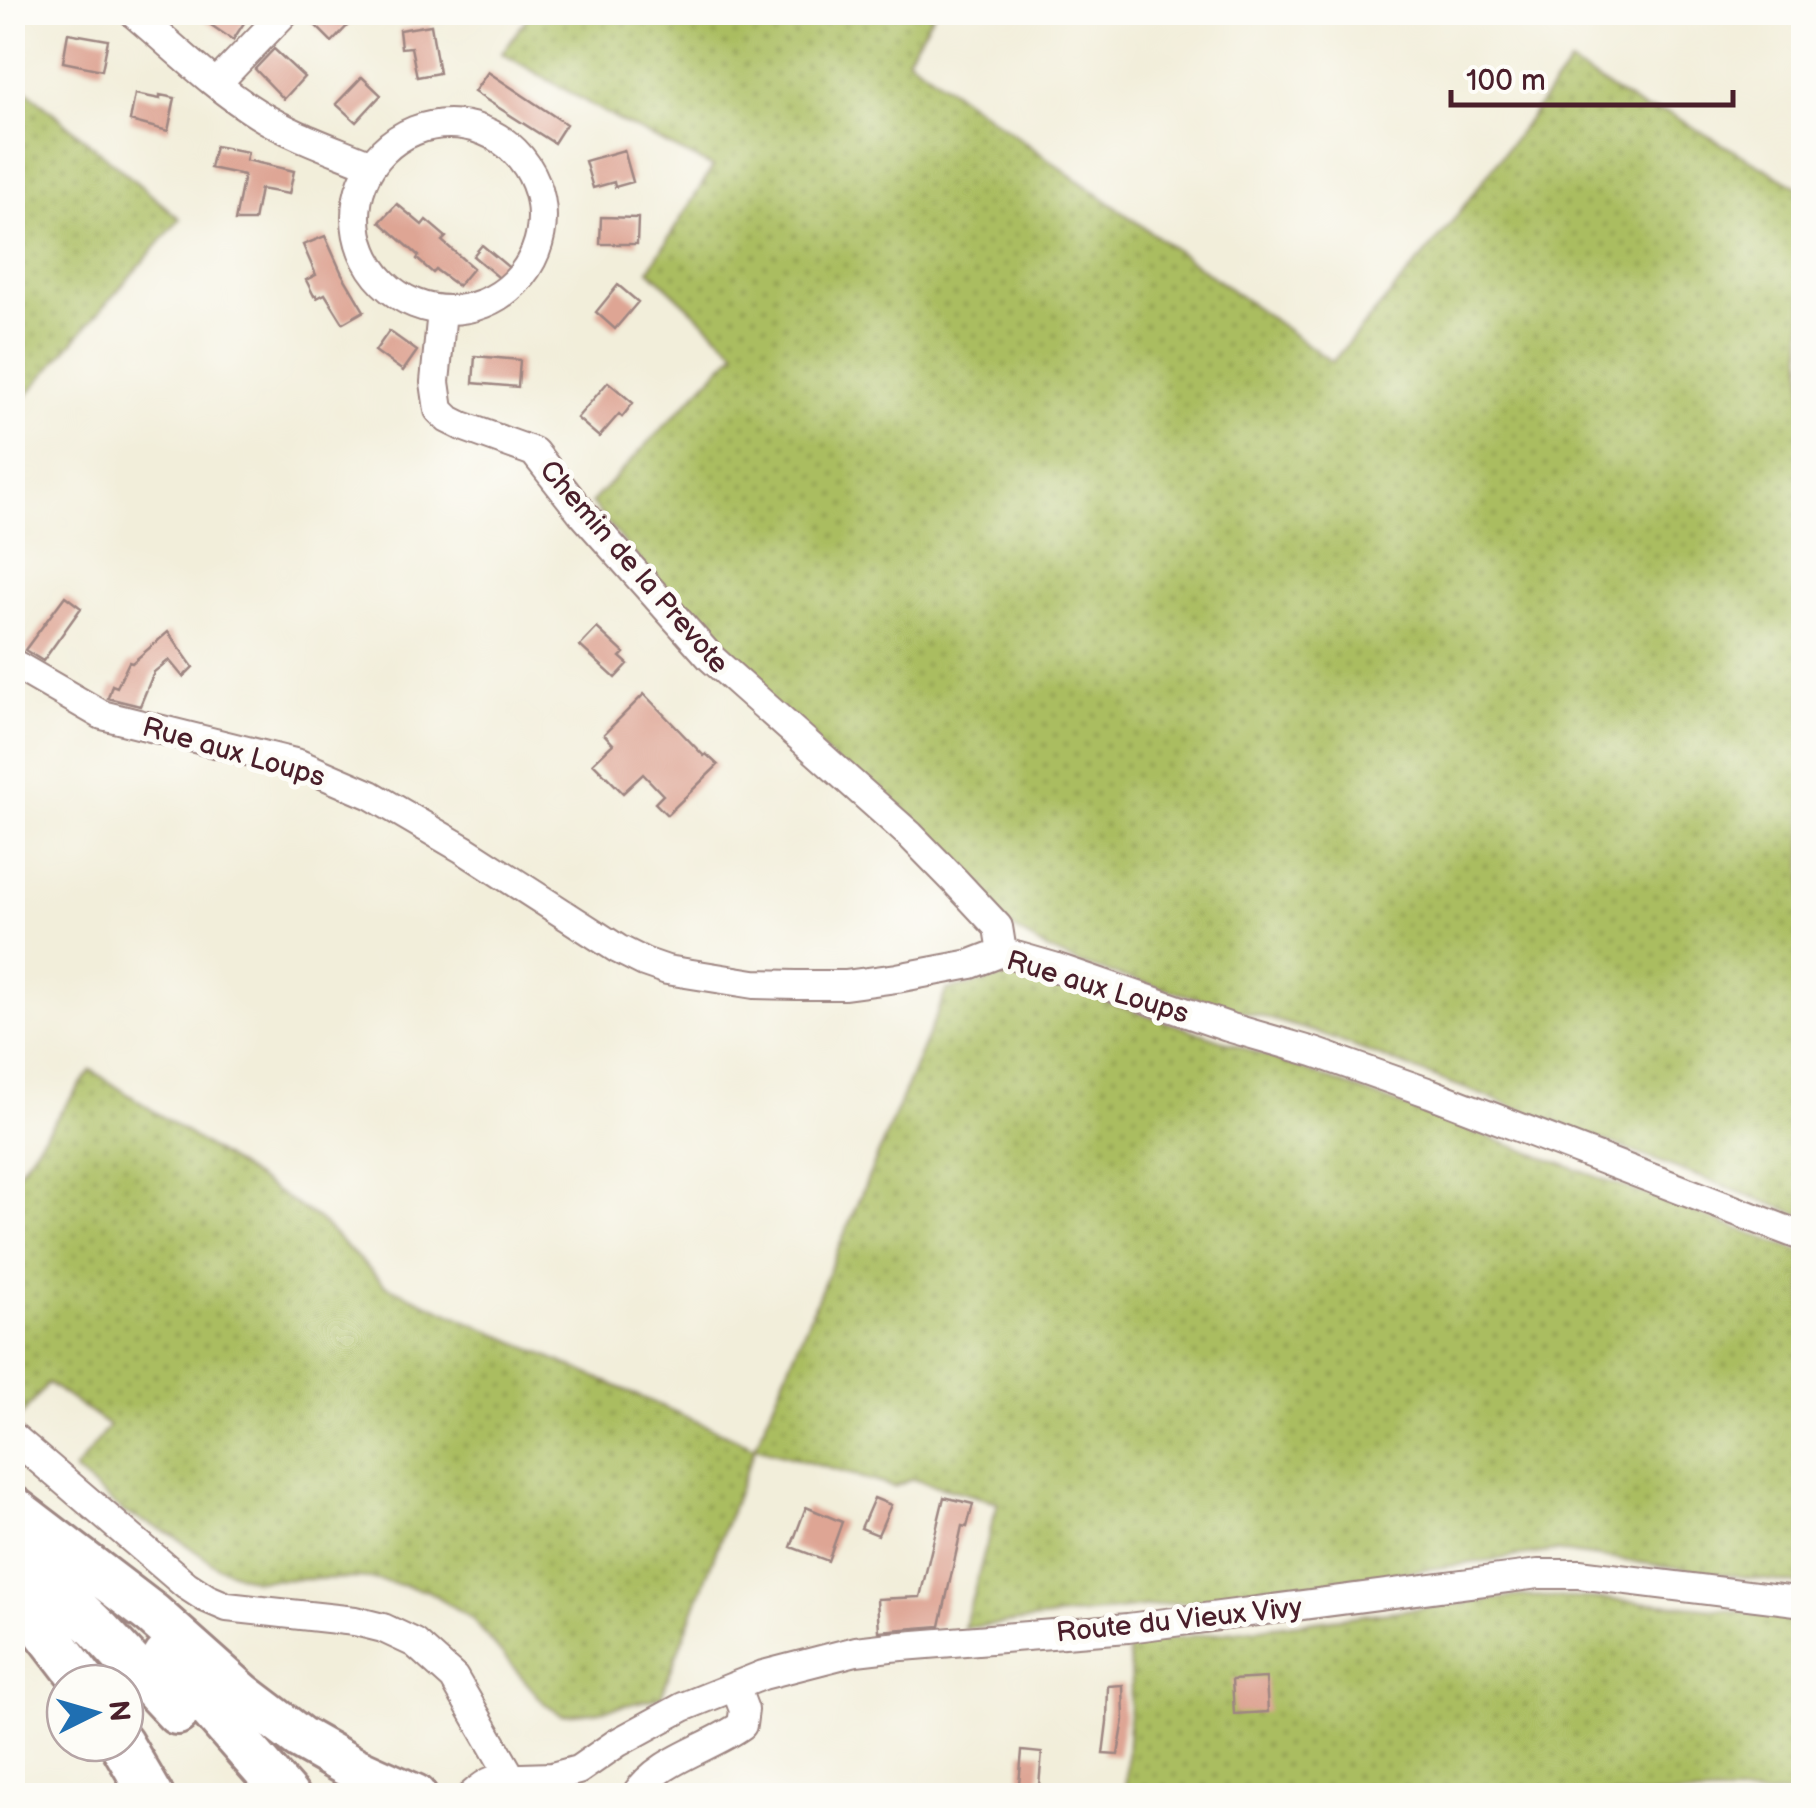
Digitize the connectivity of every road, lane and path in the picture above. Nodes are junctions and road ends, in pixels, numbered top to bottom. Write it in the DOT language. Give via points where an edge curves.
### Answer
graph roads {
  1 [pos="132,12"];
  2 [pos="285,12"];
  3 [pos="217,83"];
  4 [pos="371,165"];
  5 [pos="442,311"];
  6 [pos="12,663"];
  7 [pos="1002,952"];
  8 [pos="1804,1237"];
  9 [pos="12,1436"];
  10 [pos="12,1507"];
  11 [pos="12,1546"];
  12 [pos="12,1588"];
  13 [pos="1804,1602"];
  14 [pos="69,1663"];
  15 [pos="734,1686"];
  16 [pos="133,1763"];
  17 [pos="578,1770"];
  18 [pos="497,1784"];
  19 [pos="152,1796"];
  20 [pos="249,1796"];
  21 [pos="287,1796"];
  22 [pos="415,1796"];
  23 [pos="545,1796"];
  24 [pos="564,1796"];
  25 [pos="635,1796"];
  1 -- 3 [label="street"];
  2 -- 3 [label="street"];
  3 -- 4 [label="street" via="286,130"];
  4 -- 5 [label="street" via="355,207 366,262 408,301"];
  4 -- 5 [label="street" via="405,135 461,125 495,136 535,178 542,221 533,261 502,294"];
  5 -- 7 [label="street, Chemin de la Prevote" via="439,410 462,426 534,452 712,658 955,881 998,927"];
  6 -- 7 [label="street, Rue aux Loups" via="102,714 299,764 371,795 618,949 667,970 754,984 845,985 956,967"];
  7 -- 8 [label="street, Rue aux Loups" via="1347,1064"];
  9 -- 18 [label="street" via="206,1598 227,1607 354,1621 415,1643 454,1678 470,1703 485,1732"];
  10 -- 21 [label="highway" via="171,1664"];
  10 -- 22 [label="highway" via="152,1614 266,1713 327,1754"];
  11 -- 20 [label="highway" via="150,1683"];
  12 -- 14 [label="highway"];
  13 -- 15 [label="street, Route du Vieux Vivy" via="1538,1574 1128,1628 873,1649"];
  15 -- 17 [label="street, Route du Vieux Vivy" via="654,1722"];
  15 -- 25 [label="street" via="742,1725 657,1772"];
  16 -- 19 [label="highway"];
  17 -- 18 [label="street, Route du Vieux Vivy"];
  17 -- 24 [label="street, Route du Vieux Vivy"];
  18 -- 23 [label="street" via="533,1784"];
}
